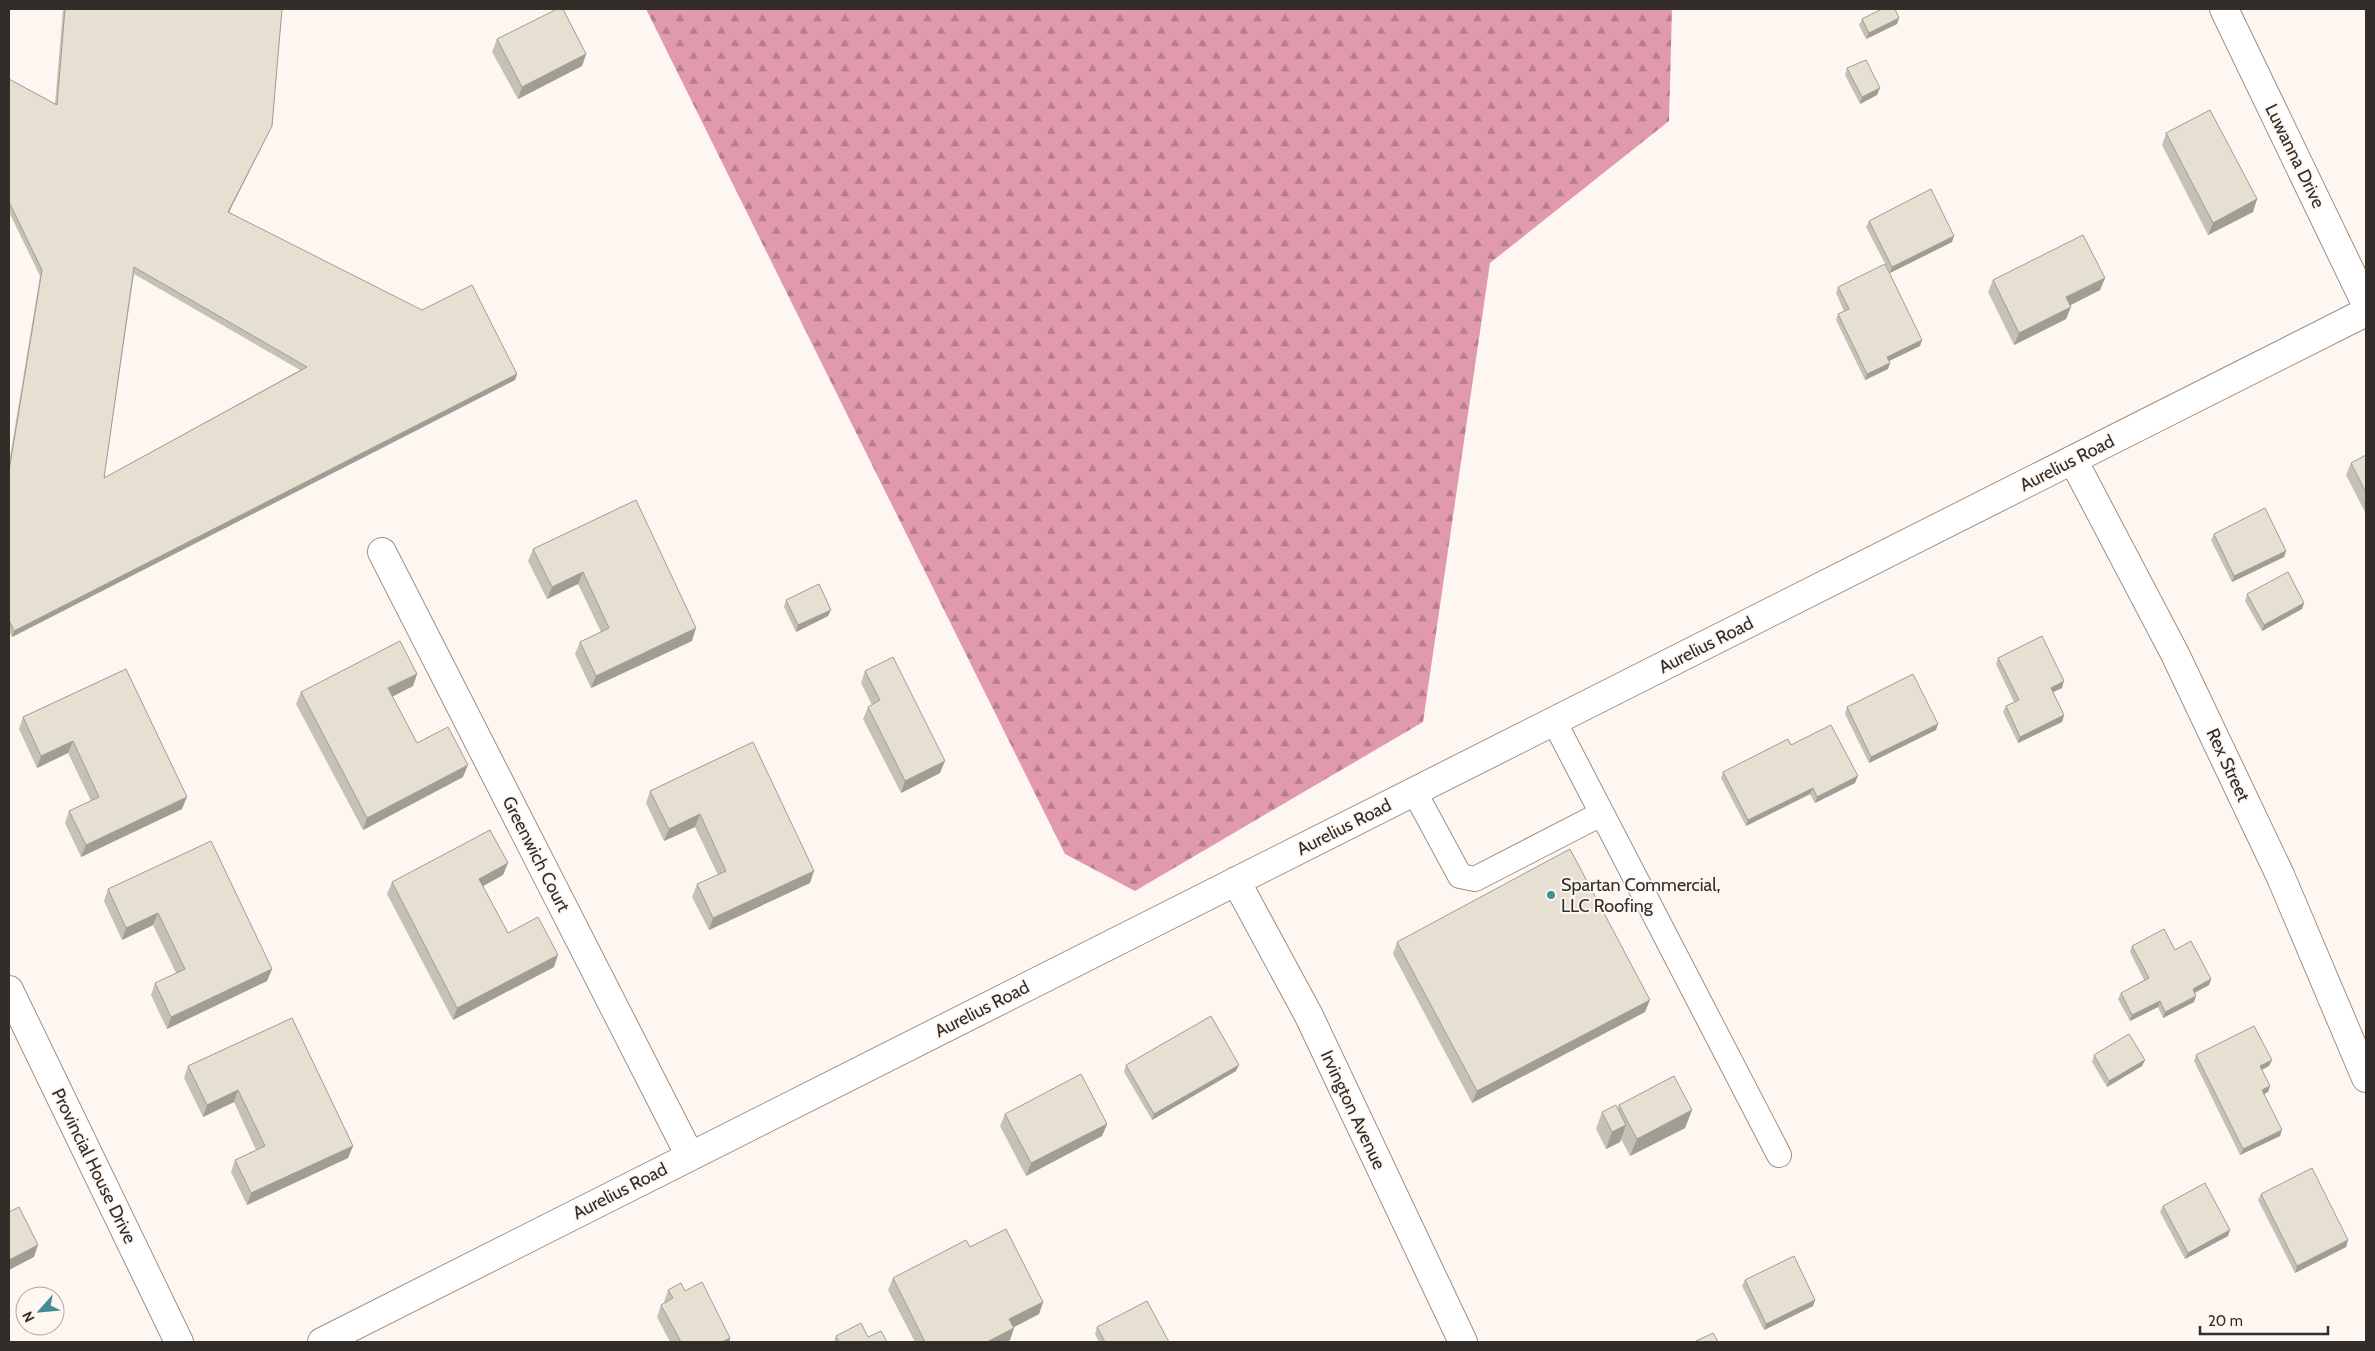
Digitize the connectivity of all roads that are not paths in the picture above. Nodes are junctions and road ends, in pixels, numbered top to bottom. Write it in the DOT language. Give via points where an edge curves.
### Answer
graph roads {
  1 [pos="2224,9"];
  2 [pos="2366,304"];
  3 [pos="2366,312"];
  4 [pos="2073,460"];
  5 [pos="382,552"];
  6 [pos="1554,721"];
  7 [pos="1414,792"];
  8 [pos="1602,814"];
  9 [pos="1236,881"];
  10 [pos="9,990"];
  11 [pos="2366,1078"];
  12 [pos="1779,1155"];
  13 [pos="690,1156"];
  14 [pos="179,1342"];
  15 [pos="322,1342"];
  16 [pos="1463,1342"];
  1 -- 2 [label="street, Luwanna Drive"];
  3 -- 4 [label="street, Aurelius Road"];
  4 -- 6 [label="street, Aurelius Road"];
  4 -- 11 [label="street, Rex Street" via="2179,663 2280,875"];
  5 -- 13 [label="street, Greenwich Court"];
  6 -- 7 [label="street, Aurelius Road"];
  6 -- 8 [label="lane"];
  7 -- 8 [label="lane" via="1460,876 1475,879"];
  7 -- 9 [label="street, Aurelius Road"];
  8 -- 12 [label="lane"];
  9 -- 13 [label="street, Aurelius Road"];
  9 -- 16 [label="street, Irvington Avenue" via="1309,1016"];
  10 -- 14 [label="street, Provincial House Drive"];
  13 -- 15 [label="street, Aurelius Road"];
}
